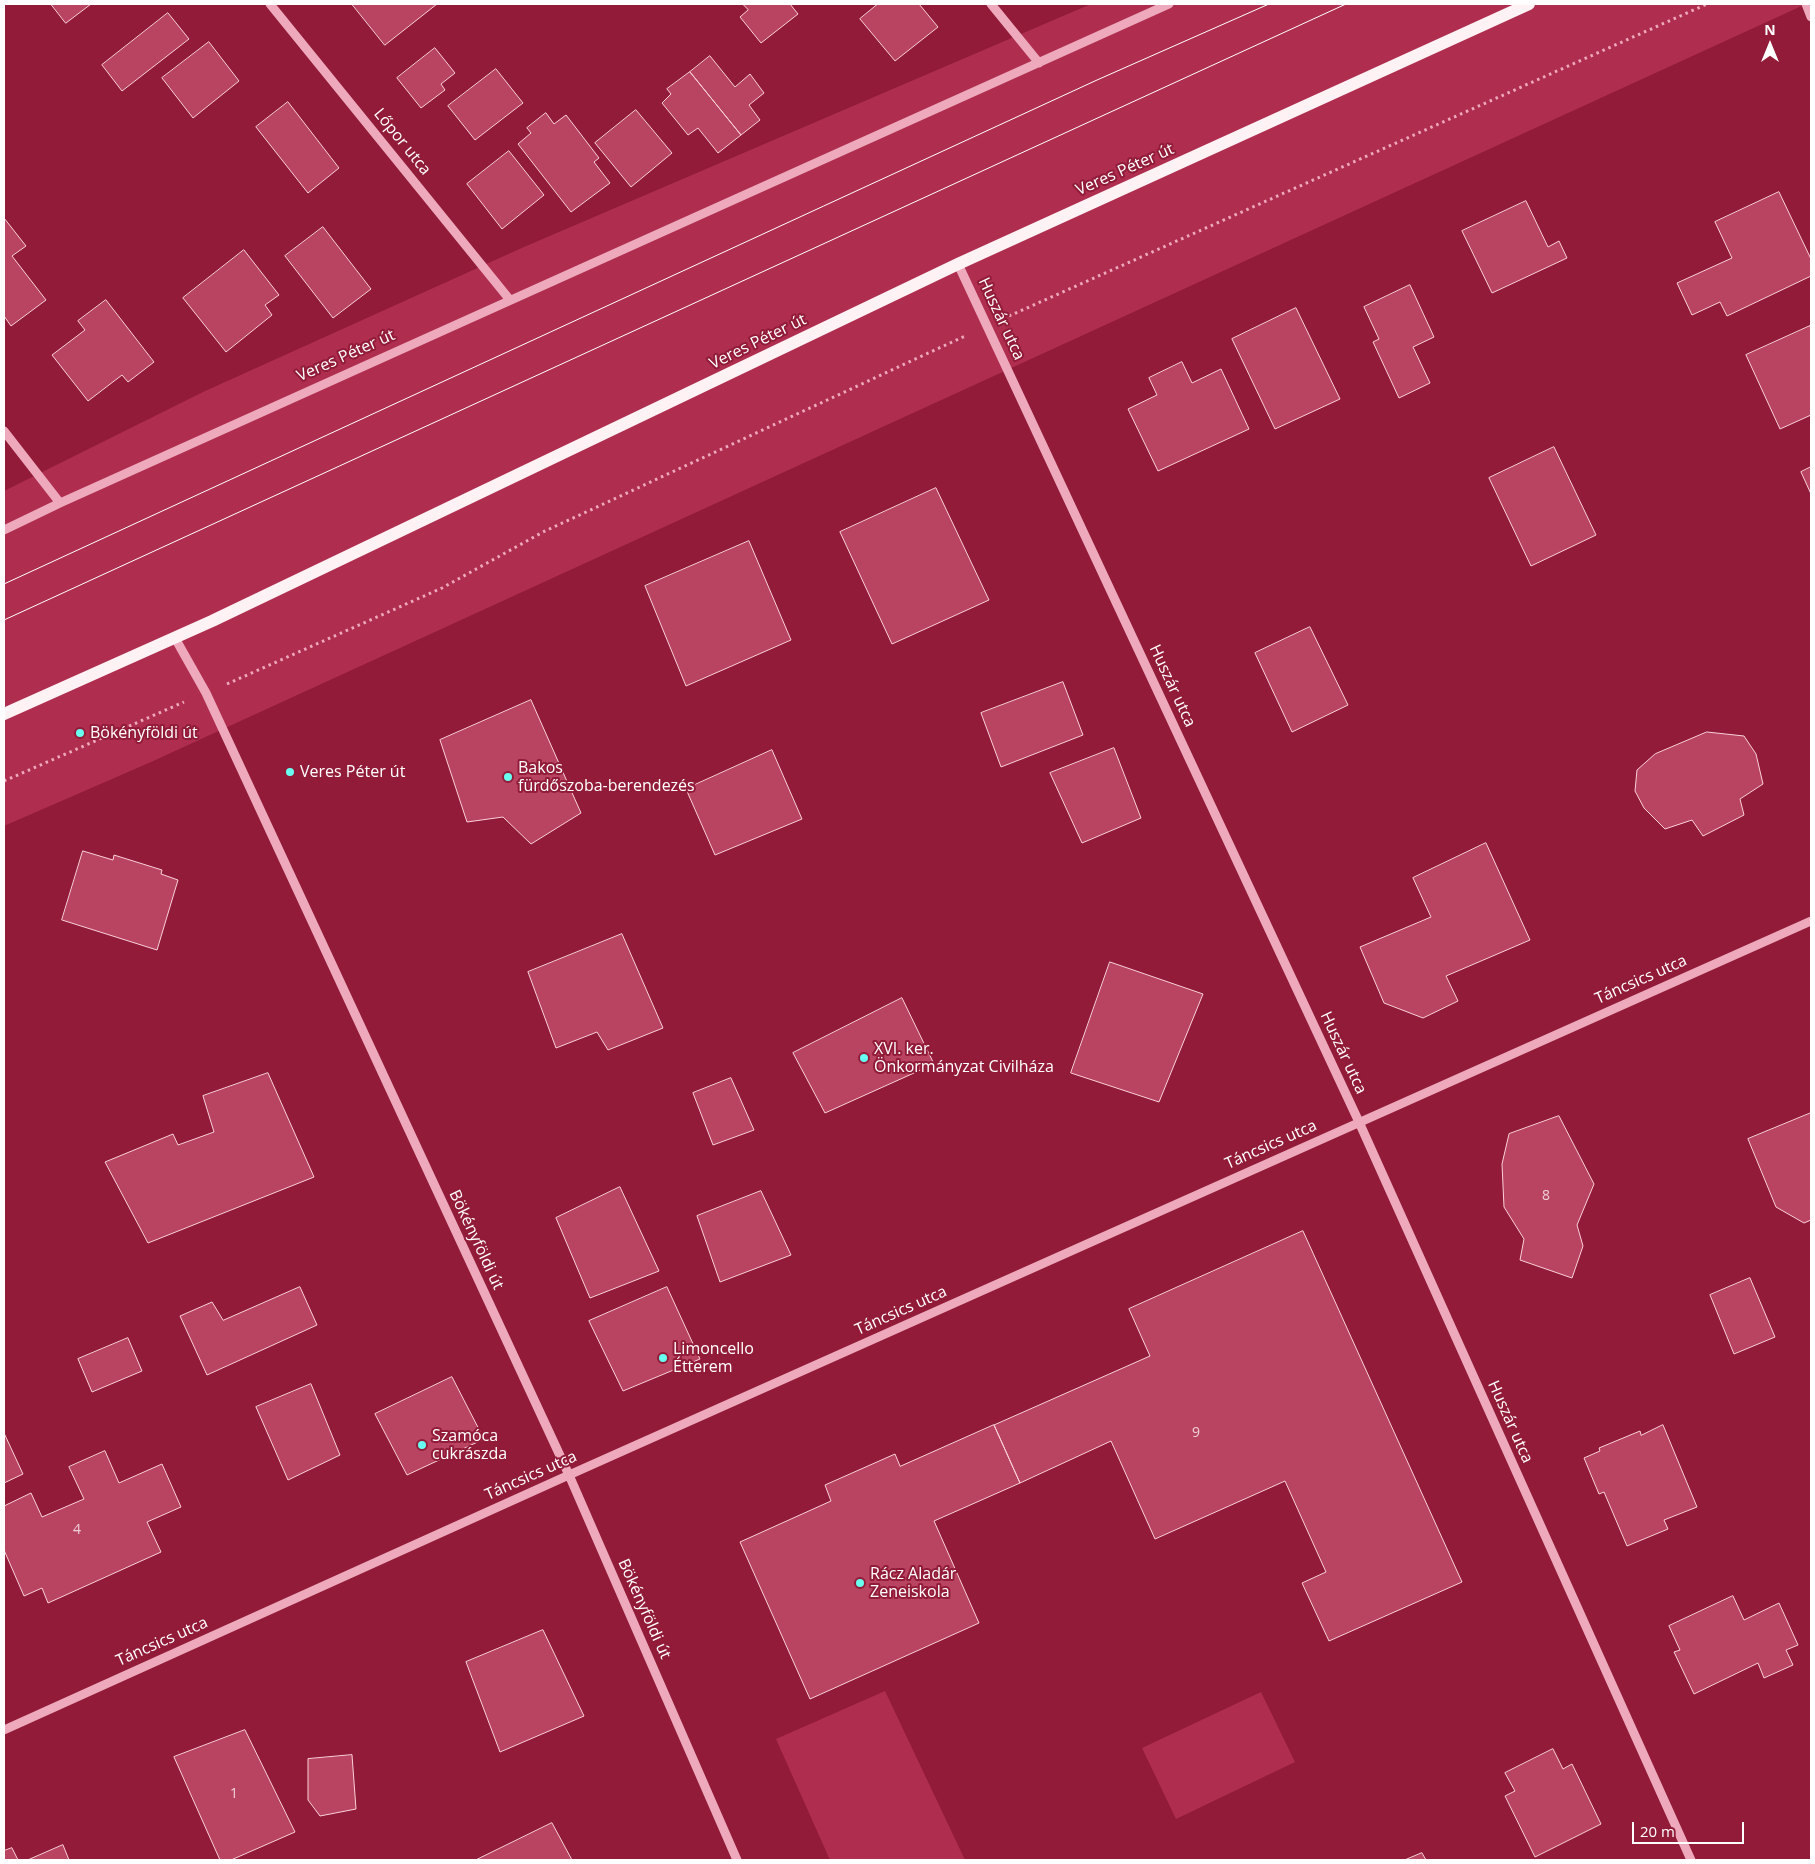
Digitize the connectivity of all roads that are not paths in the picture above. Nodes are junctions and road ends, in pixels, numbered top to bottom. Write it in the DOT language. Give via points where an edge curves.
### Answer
graph roads {
  1 [pos="270,4"];
  2 [pos="991,4"];
  3 [pos="1169,4"];
  4 [pos="1529,4"];
  5 [pos="1806,4"];
  6 [pos="1811,17"];
  7 [pos="1039,63"];
  8 [pos="958,264"];
  9 [pos="510,300"];
  10 [pos="4,431"];
  11 [pos="60,503"];
  12 [pos="4,530"];
  13 [pos="175,638"];
  14 [pos="4,714"];
  15 [pos="1811,921"];
  16 [pos="1359,1122"];
  17 [pos="569,1475"];
  18 [pos="4,1730"];
  19 [pos="737,1860"];
  20 [pos="1691,1860"];
  1 -- 9 [label="street, Lőpor utca"];
  2 -- 7 [label="street"];
  3 -- 7 [label="street, Veres Péter út"];
  4 -- 8 [label="main road, Veres Péter út"];
  5 -- 6 [label="street"];
  7 -- 9 [label="street, Veres Péter út"];
  8 -- 13 [label="main road, Veres Péter út"];
  8 -- 16 [label="street, Huszár utca"];
  9 -- 11 [label="street, Veres Péter út"];
  10 -- 11 [label="street"];
  11 -- 12 [label="street, Veres Péter út"];
  13 -- 14 [label="main road, Veres Péter út"];
  13 -- 17 [label="street, Bökényföldi út" via="206,693"];
  15 -- 16 [label="street, Táncsics utca"];
  16 -- 17 [label="street, Táncsics utca"];
  16 -- 20 [label="street, Huszár utca"];
  17 -- 18 [label="street, Táncsics utca"];
  17 -- 19 [label="street, Bökényföldi út"];
}
